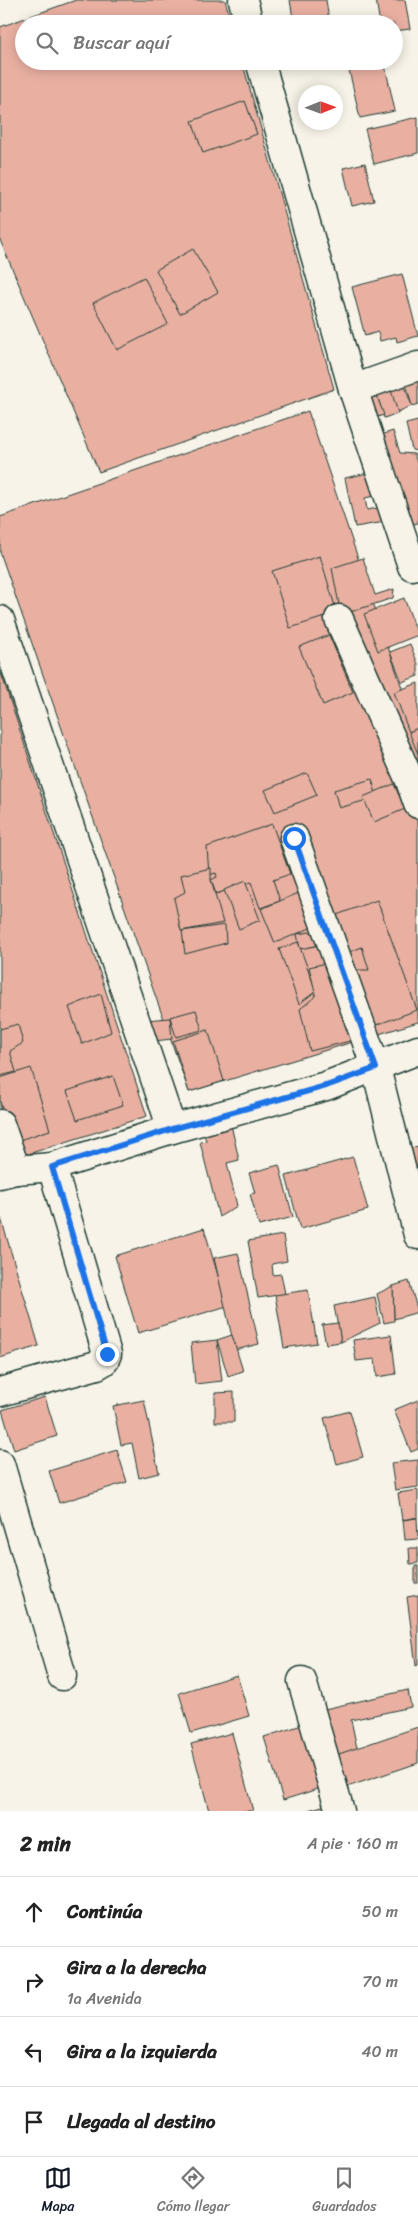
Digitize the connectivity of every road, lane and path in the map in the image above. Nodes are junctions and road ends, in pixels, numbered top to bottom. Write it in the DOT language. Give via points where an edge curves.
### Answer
graph roads {
  1 [pos="243,0"];
  2 [pos="247,15"];
  3 [pos="263,70"];
  4 [pos="418,366"];
  5 [pos="353,389"];
  6 [pos="412,566"];
  7 [pos="339,619"];
  8 [pos="0,620"];
  9 [pos="418,804"];
  10 [pos="294,838"];
  11 [pos="418,1050"];
  12 [pos="376,1068"];
  13 [pos="0,1124"];
  14 [pos="172,1129"];
  15 [pos="52,1167"];
  16 [pos="8,1172"];
  17 [pos="418,1235"];
  18 [pos="0,1392"];
  19 [pos="0,1464"];
  20 [pos="62,1676"];
  21 [pos="302,1681"];
  22 [pos="340,1811"];
  1 -- 2 [label="street"];
  3 -- 5 [label="street"];
  4 -- 5 [label="street"];
  5 -- 6 [label="street"];
  7 -- 9 [label="street"];
  8 -- 14 [label="street"];
  10 -- 12 [label="street"];
  11 -- 12 [label="street"];
  12 -- 14 [label="street" via="326,1086"];
  12 -- 17 [label="street"];
  13 -- 16 [label="street"];
  14 -- 15 [label="street"];
  15 -- 16 [label="street"];
  15 -- 18 [label="street" via="107,1354 97,1365"];
  19 -- 20 [label="street"];
  21 -- 22 [label="street"];
}
